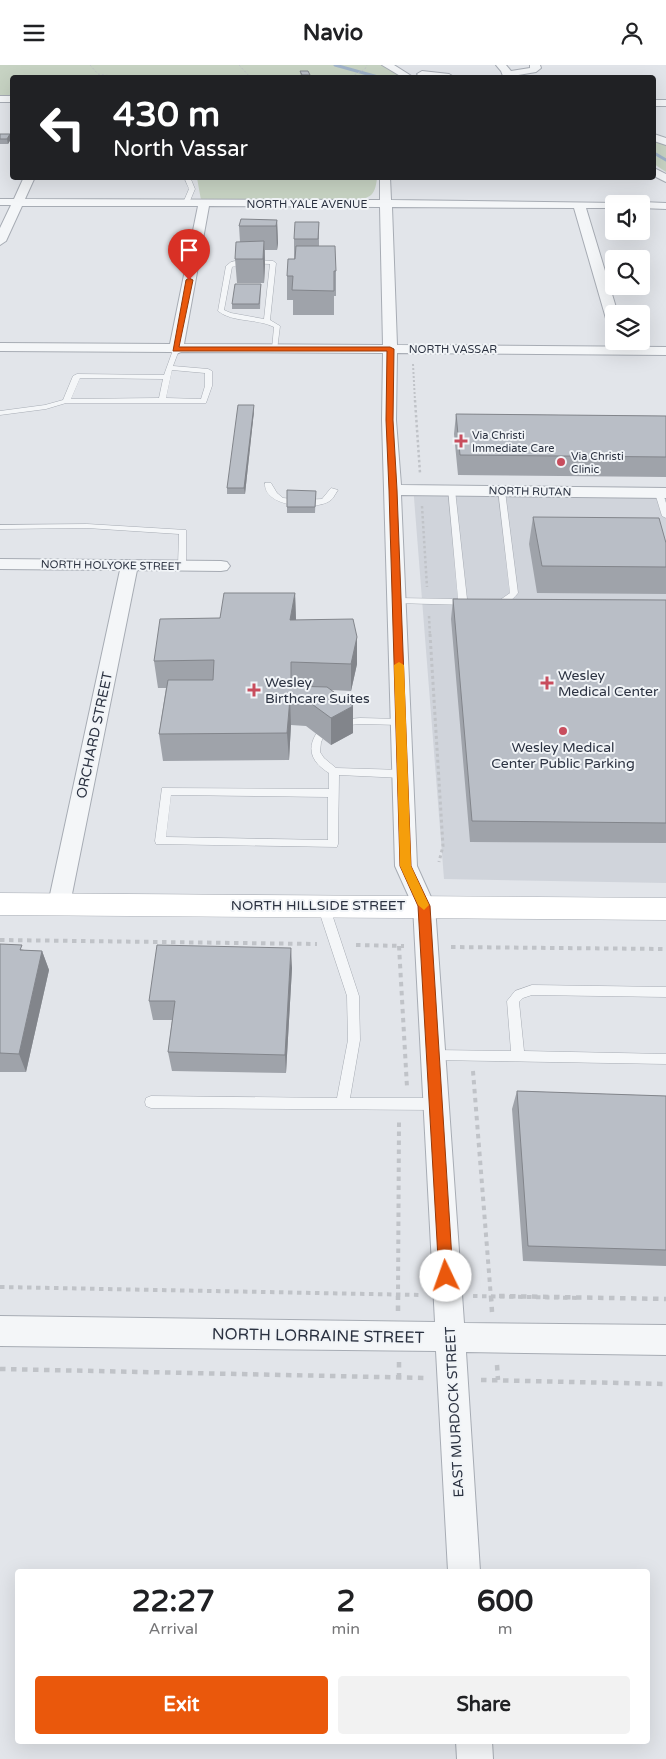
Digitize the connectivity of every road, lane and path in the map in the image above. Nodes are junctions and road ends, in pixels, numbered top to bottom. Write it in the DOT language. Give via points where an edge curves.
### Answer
graph roads {
  1 [pos="90,65"];
  2 [pos="239,65"];
  3 [pos="367,65"];
  4 [pos="387,65"];
  5 [pos="501,65"];
  6 [pos="536,65"];
  7 [pos="422,74"];
  8 [pos="105,75"];
  9 [pos="248,75"];
  10 [pos="354,75"];
  11 [pos="404,75"];
  12 [pos="431,75"];
  13 [pos="504,75"];
  14 [pos="508,75"];
  15 [pos="29,180"];
  16 [pos="188,180"];
  17 [pos="385,180"];
  18 [pos="0,202"];
  19 [pos="18,202"];
  20 [pos="186,203"];
  21 [pos="204,203"];
  22 [pos="386,204"];
  23 [pos="579,205"];
  24 [pos="605,205"];
  25 [pos="650,205"];
  26 [pos="666,205"];
  27 [pos="0,241"];
  28 [pos="609,305"];
  29 [pos="266,321"];
  30 [pos="0,347"];
  31 [pos="176,349"];
  32 [pos="275,349"];
  33 [pos="390,349"];
  34 [pos="666,351"];
  35 [pos="169,368"];
  36 [pos="167,377"];
  37 [pos="162,400"];
  38 [pos="66,401"];
  39 [pos="0,413"];
  40 [pos="268,485"];
  41 [pos="334,490"];
  42 [pos="393,490"];
  43 [pos="451,490"];
  44 [pos="501,491"];
  45 [pos="662,493"];
  46 [pos="666,516"];
  47 [pos="0,527"];
  48 [pos="0,564"];
  49 [pos="129,566"];
  50 [pos="182,566"];
  51 [pos="222,566"];
  52 [pos="397,601"];
  53 [pos="463,602"];
  54 [pos="401,722"];
  55 [pos="339,723"];
  56 [pos="319,736"];
  57 [pos="334,771"];
  58 [pos="403,774"];
  59 [pos="333,793"];
  60 [pos="0,904"];
  61 [pos="59,904"];
  62 [pos="323,905"];
  63 [pos="424,906"];
  64 [pos="663,907"];
  65 [pos="0,940"];
  66 [pos="337,945"];
  67 [pos="464,948"];
  68 [pos="666,949"];
  69 [pos="666,992"];
  70 [pos="433,1055"];
  71 [pos="472,1056"];
  72 [pos="518,1056"];
  73 [pos="666,1059"];
  74 [pos="150,1102"];
  75 [pos="342,1103"];
  76 [pos="404,1104"];
  77 [pos="436,1104"];
  78 [pos="0,1287"];
  79 [pos="398,1295"];
  80 [pos="448,1295"];
  81 [pos="491,1296"];
  82 [pos="666,1299"];
  83 [pos="0,1331"];
  84 [pos="398,1336"];
  85 [pos="450,1337"];
  86 [pos="494,1338"];
  87 [pos="666,1340"];
  88 [pos="0,1369"];
  89 [pos="399,1378"];
  90 [pos="452,1379"];
  91 [pos="498,1380"];
  92 [pos="666,1383"];
  93 [pos="464,1569"];
  94 [pos="474,1744"];
  95 [pos="475,1759"];
  1 -- 8 [label="path" via="98,74"];
  2 -- 9 [label="path"];
  3 -- 10 [label="path"];
  4 -- 11 [label="street"];
  5 -- 13 [label="street" via="506,70"];
  6 -- 14 [label="street" via="533,70"];
  7 -- 12 [label="street"];
  15 -- 19 [label="street"];
  16 -- 20 [label="lane" via="192,189"];
  17 -- 22 [label="street, EAST MURDOCK STREET"];
  18 -- 19 [label="street, NORTH YALE AVENUE"];
  19 -- 20 [label="street, NORTH YALE AVENUE"];
  19 -- 27 [label="street"];
  20 -- 21 [label="street, NORTH YALE AVENUE"];
  21 -- 22 [label="street, NORTH YALE AVENUE"];
  21 -- 31 [label="street"];
  22 -- 23 [label="street, NORTH YALE AVENUE"];
  22 -- 33 [label="street, EAST MURDOCK STREET"];
  23 -- 24 [label="street, NORTH YALE AVENUE"];
  23 -- 28 [label="street"];
  25 -- 26 [label="street"];
  29 -- 29 [label="lane" via="273,263 248,261 232,264 221,311"];
  29 -- 32 [label="lane" via="277,326"];
  30 -- 31 [label="street, NORTH VASSAR"];
  31 -- 32 [label="street, NORTH VASSAR"];
  31 -- 35 [label="lane"];
  32 -- 33 [label="street, NORTH VASSAR"];
  33 -- 34 [label="street, NORTH VASSAR"];
  33 -- 42 [label="street, EAST MURDOCK STREET" via="389,420"];
  35 -- 36 [label="lane"];
  35 -- 37 [label="lane" via="208,371 207,394 203,401"];
  36 -- 37 [label="lane"];
  36 -- 38 [label="lane" via="77,376"];
  37 -- 38 [label="lane"];
  38 -- 39 [label="lane"];
  40 -- 41 [label="lane" via="271,493 285,502 320,502 327,500"];
  42 -- 43 [label="street, NORTH RUTAN"];
  42 -- 52 [label="street, EAST MURDOCK STREET"];
  43 -- 44 [label="street, NORTH RUTAN"];
  43 -- 53 [label="lane"];
  44 -- 45 [label="street, NORTH RUTAN"];
  44 -- 53 [label="lane" via="514,593 500,603"];
  45 -- 46 [label="lane"];
  47 -- 50 [label="lane" via="87,526 183,532"];
  48 -- 49 [label="street, NORTH HOLYOKE STREET"];
  49 -- 50 [label="street, NORTH HOLYOKE STREET"];
  49 -- 61 [label="street, ORCHARD STREET"];
  50 -- 51 [label="street, NORTH HOLYOKE STREET"];
  52 -- 53 [label="lane"];
  52 -- 54 [label="street, EAST MURDOCK STREET"];
  54 -- 55 [label="lane"];
  54 -- 58 [label="street, EAST MURDOCK STREET"];
  56 -- 57 [label="lane" via="315,754 321,764"];
  57 -- 58 [label="lane"];
  57 -- 59 [label="lane"];
  58 -- 63 [label="street, EAST MURDOCK STREET" via="406,866"];
  59 -- 59 [label="lane" via="332,843 160,841 166,791"];
  60 -- 61 [label="main road, NORTH HILLSIDE STREET"];
  61 -- 62 [label="main road, NORTH HILLSIDE STREET"];
  62 -- 63 [label="main road, NORTH HILLSIDE STREET"];
  62 -- 66 [label="lane"];
  63 -- 64 [label="main road, NORTH HILLSIDE STREET"];
  63 -- 70 [label="street, EAST MURDOCK STREET"];
  65 -- 66 [label="path"];
  66 -- 75 [label="lane" via="353,996 354,1040"];
  66 -- 76 [label="path" via="399,946 407,1091"];
  67 -- 68 [label="path"];
  69 -- 72 [label="lane" via="532,990 519,994 513,1001"];
  70 -- 71 [label="lane"];
  70 -- 77 [label="street, EAST MURDOCK STREET"];
  71 -- 72 [label="lane"];
  71 -- 81 [label="path"];
  72 -- 73 [label="lane"];
  74 -- 75 [label="lane"];
  75 -- 76 [label="lane"];
  76 -- 77 [label="lane"];
  76 -- 79 [label="path" via="398,1126"];
  77 -- 80 [label="street, EAST MURDOCK STREET"];
  78 -- 79 [label="path"];
  79 -- 80 [label="path"];
  79 -- 84 [label="path"];
  80 -- 81 [label="path"];
  80 -- 85 [label="street, EAST MURDOCK STREET"];
  81 -- 82 [label="path"];
  81 -- 86 [label="path"];
  83 -- 84 [label="street, NORTH LORRAINE STREET"];
  84 -- 85 [label="street, NORTH LORRAINE STREET"];
  84 -- 89 [label="path"];
  85 -- 86 [label="street, NORTH LORRAINE STREET"];
  85 -- 90 [label="street, EAST MURDOCK STREET"];
  86 -- 87 [label="street, NORTH LORRAINE STREET"];
  86 -- 91 [label="path"];
  88 -- 89 [label="path"];
  89 -- 90 [label="path"];
  90 -- 91 [label="path"];
  90 -- 93 [label="street, EAST MURDOCK STREET"];
  91 -- 92 [label="path"];
  94 -- 95 [label="street"];
}
